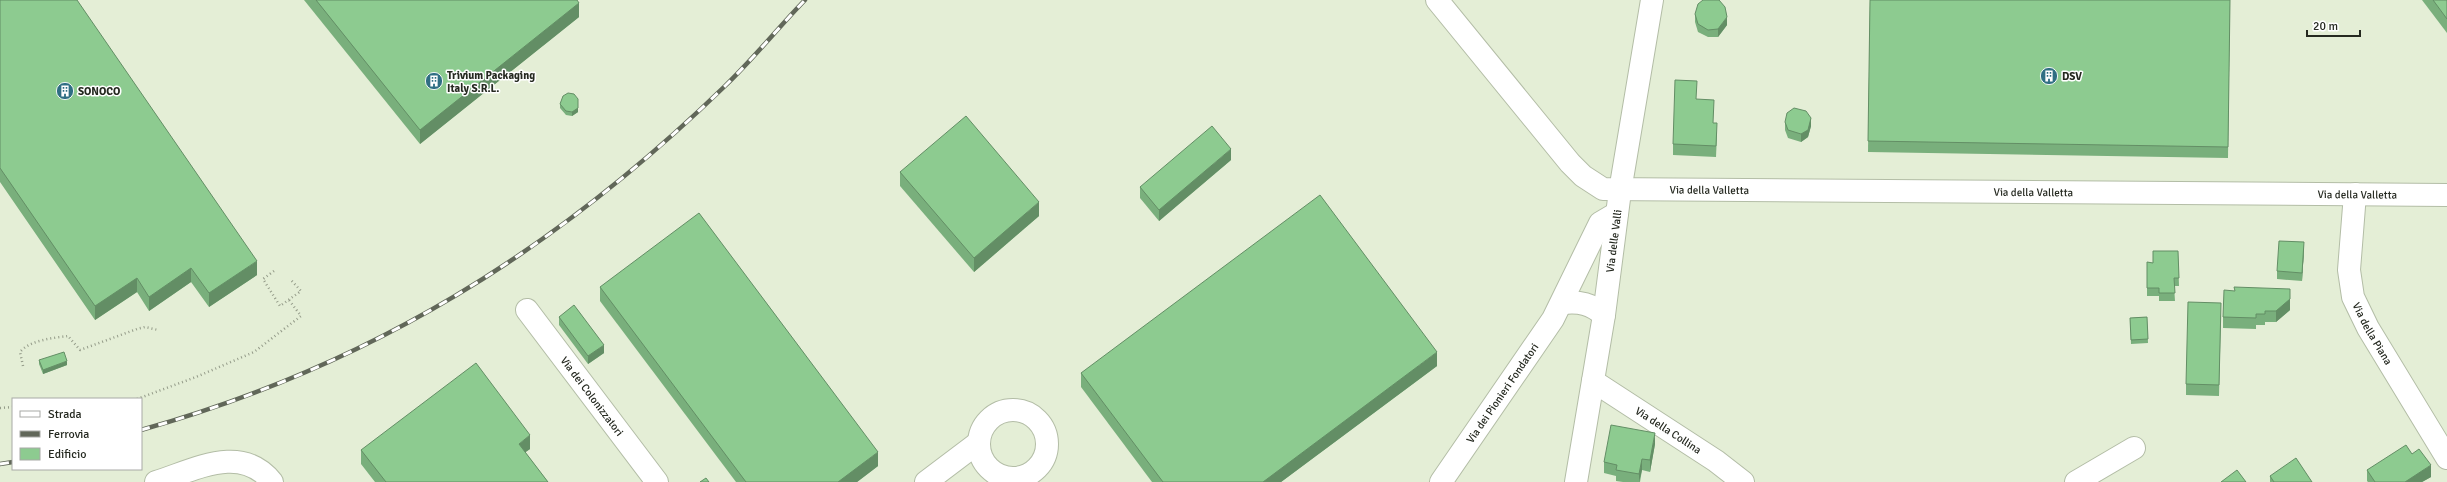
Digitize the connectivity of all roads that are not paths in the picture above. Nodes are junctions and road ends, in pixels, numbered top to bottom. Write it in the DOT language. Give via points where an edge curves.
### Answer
graph roads {
  1 [pos="1437,0"];
  2 [pos="1652,0"];
  3 [pos="1620,191"];
  4 [pos="2355,194"];
  5 [pos="2447,194"];
  6 [pos="1617,213"];
  7 [pos="1563,303"];
  8 [pos="526,310"];
  9 [pos="1604,315"];
  10 [pos="1593,381"];
  11 [pos="979,442"];
  12 [pos="2134,448"];
  13 [pos="2447,458"];
  14 [pos="1034,477"];
  15 [pos="156,482"];
  16 [pos="272,482"];
  17 [pos="657,482"];
  18 [pos="926,482"];
  19 [pos="1442,482"];
  20 [pos="1576,482"];
  21 [pos="1743,482"];
  22 [pos="2076,482"];
  1 -- 3 [label="street, Via della Valletta" via="1570,163 1583,176 1603,189"];
  2 -- 3 [label="street, Via delle Valli"];
  3 -- 4 [label="street, Via della Valletta"];
  3 -- 6 [label="street, Via delle Valli"];
  4 -- 5 [label="street, Via della Valletta"];
  4 -- 13 [label="street, Via della Piana" via="2349,270 2353,297 2368,328"];
  6 -- 7 [label="street, Via dei Pionieri Fondatori" via="1600,223"];
  6 -- 9 [label="street, Via delle Valli"];
  7 -- 9 [label="street" via="1587,304"];
  7 -- 19 [label="street, Via dei Pionieri Fondatori"];
  8 -- 17 [label="street, Via dei Colonizzatori"];
  9 -- 10 [label="street, Via delle Valli"];
  10 -- 20 [label="street, Via delle Valli"];
  10 -- 21 [label="street, Via della Collina" via="1716,461"];
  11 -- 14 [label="street" via="982,458 991,471 1011,478"];
  11 -- 14 [label="street" via="984,425 997,413 1009,409 1032,414 1041,422 1048,445 1046,456"];
  11 -- 18 [label="street"];
  12 -- 22 [label="street"];
  15 -- 16 [label="street" via="233,460 255,466"];
}
